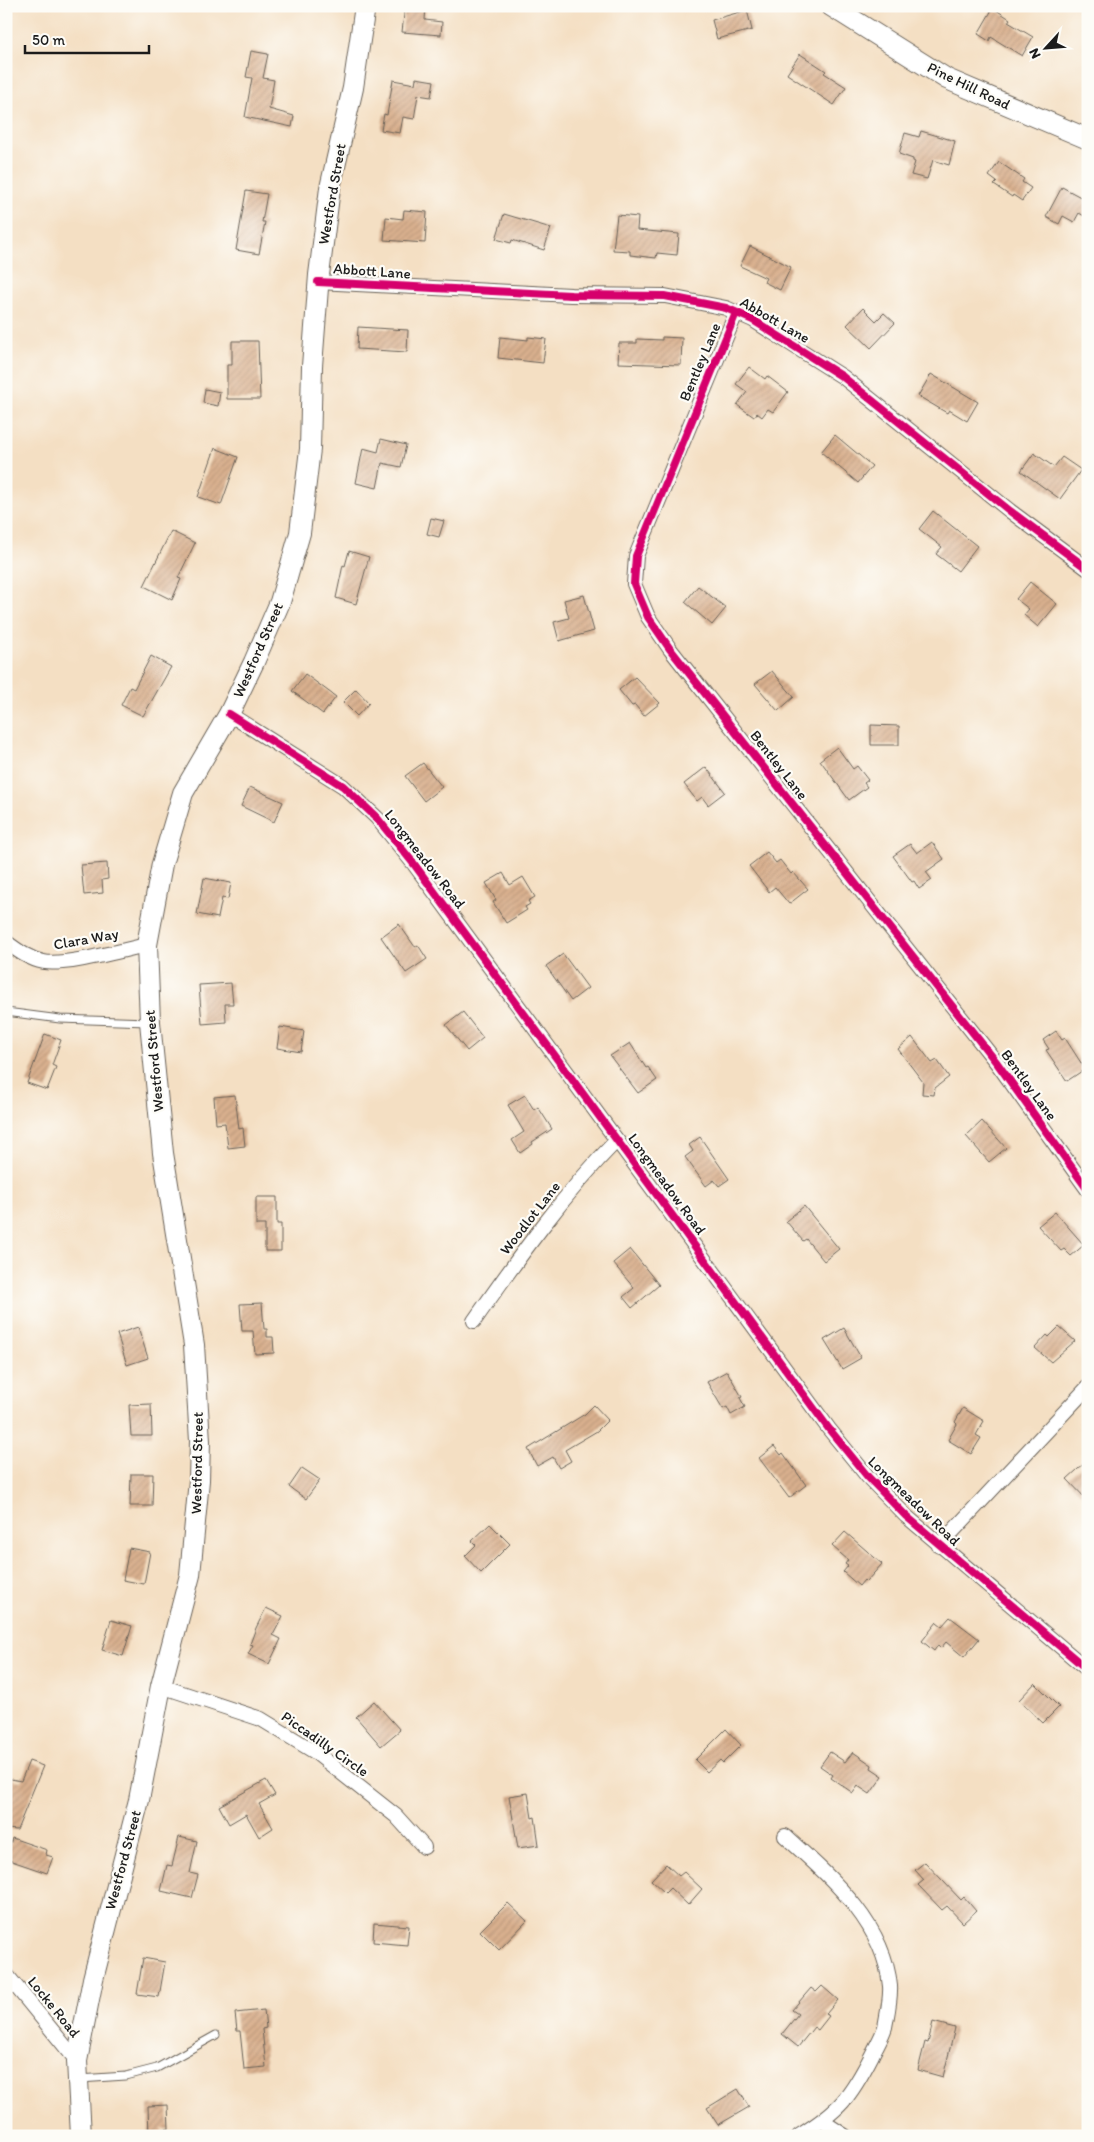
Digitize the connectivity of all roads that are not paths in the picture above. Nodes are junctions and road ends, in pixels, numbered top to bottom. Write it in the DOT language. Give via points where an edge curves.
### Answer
graph roads {
  1 [pos="365,6"];
  2 [pos="831,6"];
  3 [pos="1088,139"];
  4 [pos="318,282"];
  5 [pos="736,312"];
  6 [pos="1088,569"];
  7 [pos="229,714"];
  8 [pos="6,942"];
  9 [pos="147,945"];
  10 [pos="6,1012"];
  11 [pos="150,1022"];
  12 [pos="617,1140"];
  13 [pos="1088,1190"];
  14 [pos="474,1321"];
  15 [pos="1088,1387"];
  16 [pos="939,1546"];
  17 [pos="1088,1670"];
  18 [pos="161,1686"];
  19 [pos="785,1836"];
  20 [pos="424,1847"];
  21 [pos="6,1974"];
  22 [pos="216,2035"];
  23 [pos="78,2070"];
  24 [pos="822,2121"];
  25 [pos="81,2136"];
  26 [pos="800,2136"];
  27 [pos="845,2136"];
  1 -- 4 [label="main road, Westford Street" via="353,88 330,188"];
  2 -- 3 [label="main road, Pine Hill Road" via="947,79"];
  4 -- 5 [label="street, Abbott Lane" via="561,295 665,296"];
  4 -- 7 [label="main road, Westford Street" via="310,449 300,533 280,602"];
  5 -- 6 [label="street, Abbott Lane" via="843,377 1010,512"];
  5 -- 13 [label="street, Bentley Lane" via="636,556 634,584 648,617 670,649 997,1063"];
  7 -- 9 [label="main road, Westford Street" via="183,793 162,864"];
  7 -- 12 [label="street, Longmeadow Road" via="343,786 377,818"];
  8 -- 9 [label="street, Clara Way" via="30,958 45,962 63,962"];
  9 -- 11 [label="main road, Westford Street"];
  10 -- 11 [label="lane" via="60,1019"];
  11 -- 18 [label="main road, Westford Street" via="163,1153 194,1345 200,1441 190,1575"];
  12 -- 14 [label="street, Woodlot Lane" via="548,1220"];
  12 -- 16 [label="street, Longmeadow Road" via="829,1429 868,1477"];
  15 -- 16 [label="street"];
  16 -- 17 [label="street, Longmeadow Road"];
  18 -- 20 [label="street, Piccadilly Circle" via="261,1719 307,1747 396,1816"];
  18 -- 23 [label="main road, Westford Street" via="139,1800 93,1979"];
  19 -- 24 [label="street" via="822,1869 865,1918 881,1952 890,1986 884,2029 860,2077 848,2098"];
  21 -- 23 [label="street, Locke Road"];
  22 -- 23 [label="lane" via="156,2068 126,2076"];
  23 -- 25 [label="main road, Westford Street"];
  24 -- 26 [label="street"];
  24 -- 27 [label="street"];
}
